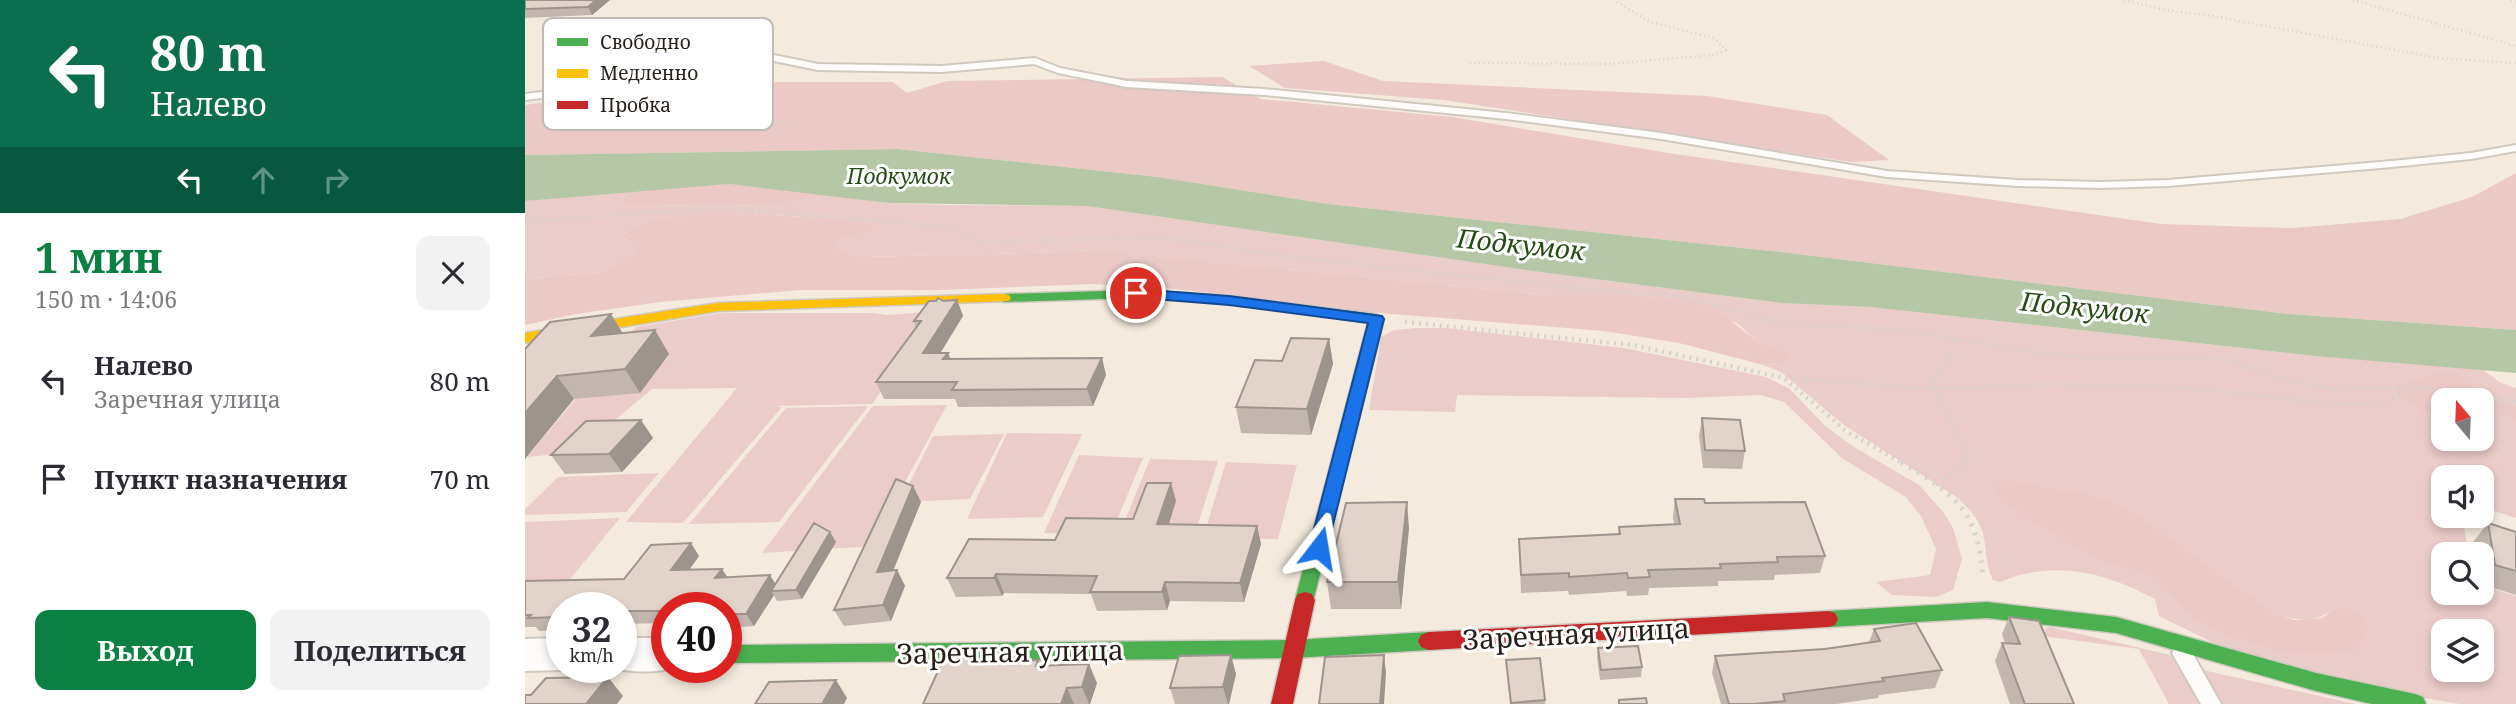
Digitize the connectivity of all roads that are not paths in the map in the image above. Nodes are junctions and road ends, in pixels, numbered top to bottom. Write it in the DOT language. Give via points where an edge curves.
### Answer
graph roads {
  1 [pos="773,58"];
  2 [pos="543,95"];
  3 [pos="525,97"];
  4 [pos="2516,148"];
  5 [pos="525,338"];
  6 [pos="2174,639"];
  7 [pos="1293,649"];
  8 [pos="546,654"];
  9 [pos="742,654"];
  10 [pos="525,655"];
  11 [pos="1282,704"];
  12 [pos="2211,704"];
  13 [pos="2415,704"];
  1 -- 4 [label="lane" via="818,67 941,69 1035,61 1127,85 1264,92 1507,116 1887,174 2005,182 2168,183 2405,163"];
  2 -- 3 [label="lane"];
  5 -- 7 [label="street" via="718,307 1136,293 1376,319"];
  6 -- 7 [label="street, Заречная улица" via="2116,625 1987,611"];
  6 -- 12 [label="lane"];
  6 -- 13 [label="street, Заречная улица" via="2316,682"];
  7 -- 9 [label="street, Заречная улица"];
  7 -- 11 [label="street"];
  8 -- 10 [label="street"];
}
